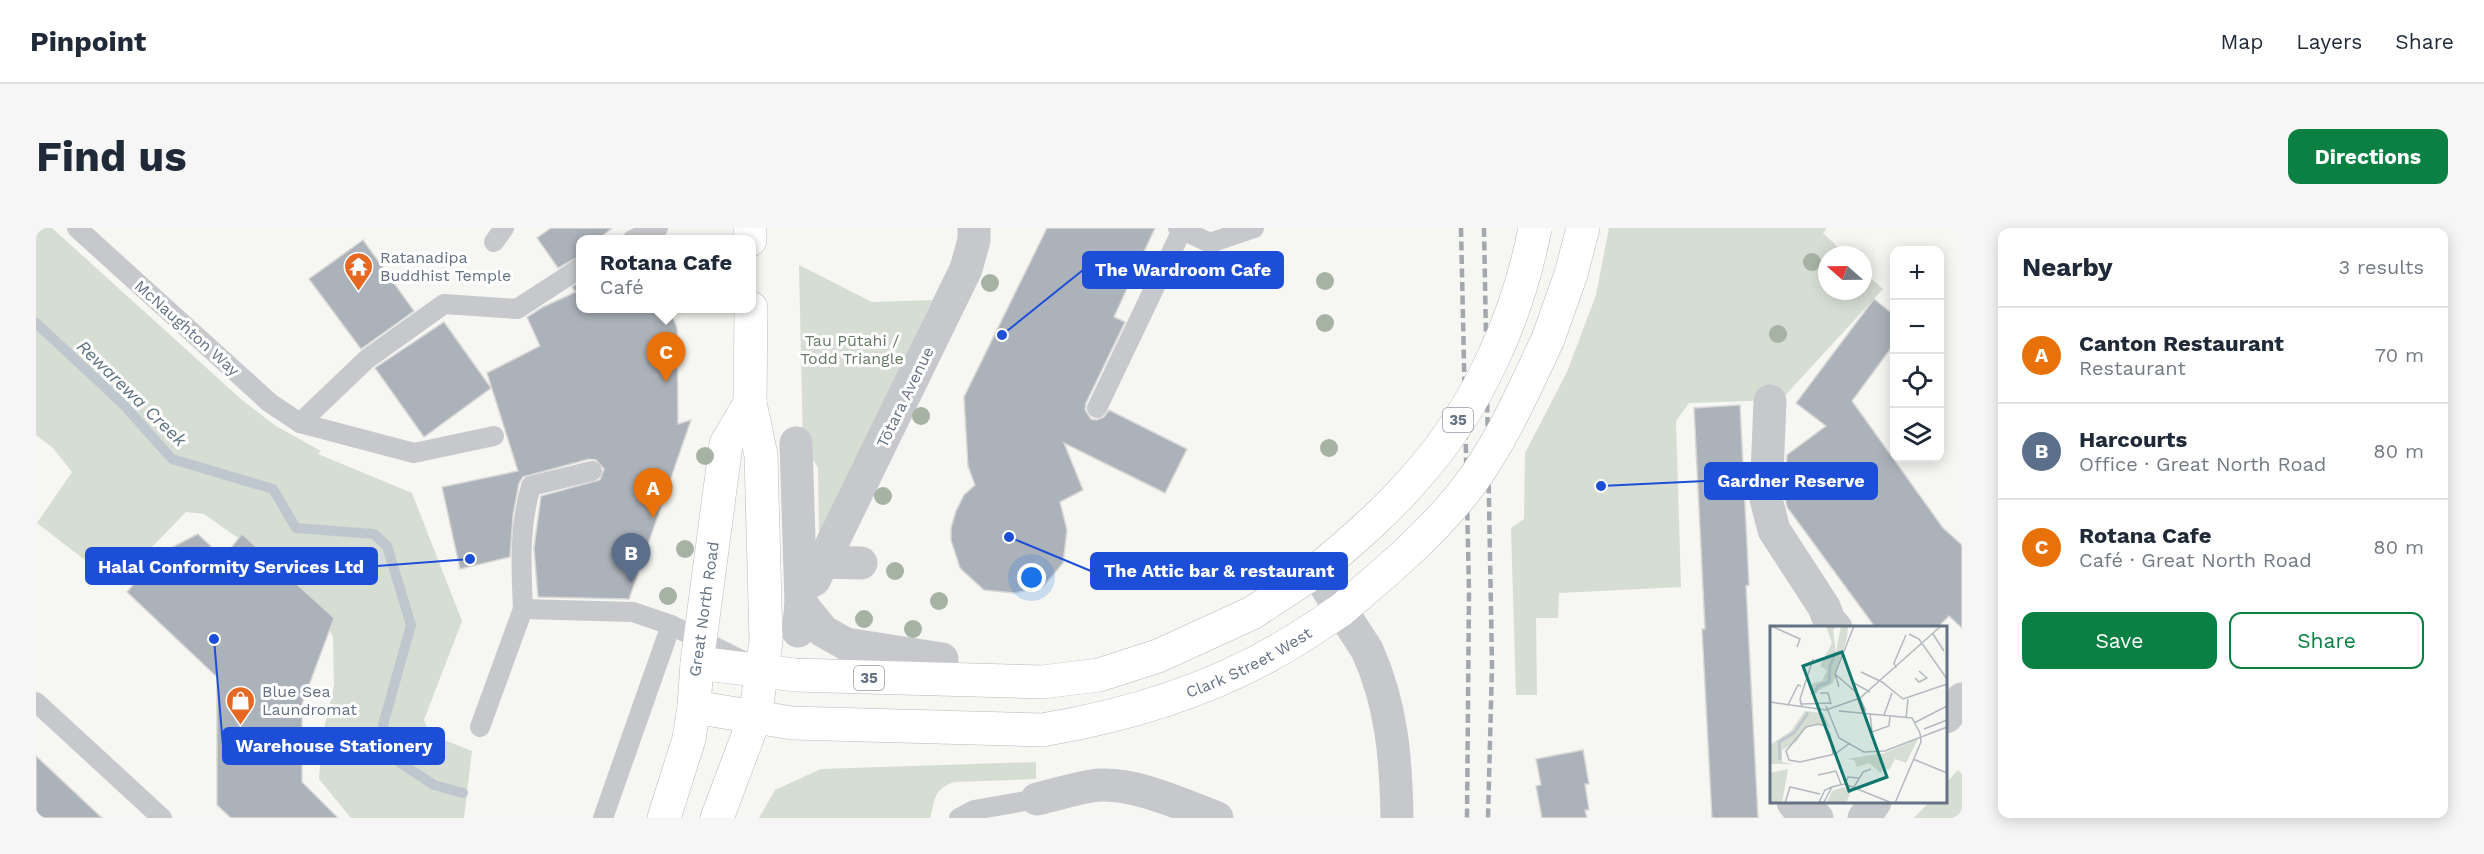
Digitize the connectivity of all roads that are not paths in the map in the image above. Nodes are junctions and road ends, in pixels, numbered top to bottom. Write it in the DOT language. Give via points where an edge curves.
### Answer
graph roads {
  1 [pos="77,228"];
  2 [pos="658,228"];
  3 [pos="974,228"];
  4 [pos="1254,228"];
  5 [pos="1535,228"];
  6 [pos="1583,228"];
  7 [pos="1180,229"];
  8 [pos="643,235"];
  9 [pos="576,271"];
  10 [pos="751,313"];
  11 [pos="1770,401"];
  12 [pos="750,403"];
  13 [pos="1097,408"];
  14 [pos="300,423"];
  15 [pos="494,436"];
  16 [pos="796,443"];
  17 [pos="592,471"];
  18 [pos="824,562"];
  19 [pos="861,563"];
  20 [pos="1316,571"];
  21 [pos="523,609"];
  22 [pos="1341,610"];
  23 [pos="795,612"];
  24 [pos="671,625"];
  25 [pos="1829,625"];
  26 [pos="698,651"];
  27 [pos="942,659"];
  28 [pos="762,671"];
  29 [pos="1962,699"];
  30 [pos="36,702"];
  31 [pos="694,707"];
  32 [pos="1947,716"];
  33 [pos="755,717"];
  34 [pos="480,727"];
  35 [pos="1037,799"];
  36 [pos="1794,803"];
  37 [pos="1874,803"];
  38 [pos="162,818"];
  39 [pos="603,818"];
  40 [pos="664,818"];
  41 [pos="717,818"];
  42 [pos="959,818"];
  43 [pos="1217,818"];
  44 [pos="1397,818"];
  45 [pos="1817,818"];
  46 [pos="1864,818"];
  1 -- 14 [label="lane, McNaughton Way" via="270,403"];
  2 -- 8 [label="lane"];
  3 -- 18 [label="street, Tōtara Avenue" via="966,269"];
  4 -- 7 [label="lane" via="1210,243"];
  5 -- 20 [label="main road, 35, bridge" via="1516,299 1497,348 1449,435 1387,509"];
  6 -- 22 [label="main road, Clark Street West, bridge" via="1548,339 1511,418 1484,463 1433,528"];
  7 -- 13 [label="lane"];
  9 -- 14 [label="lane" via="517,309 444,303 367,359"];
  10 -- 12 [label="main road, Great North Road"];
  11 -- 25 [label="street" via="1766,500 1771,520 1824,607"];
  12 -- 26 [label="main road, Great North Road" via="726,444"];
  12 -- 28 [label="main road, Great North Road" via="761,455 766,641"];
  14 -- 15 [label="lane, McNaughton Way" via="414,453"];
  16 -- 23 [label="street"];
  17 -- 21 [label="lane" via="531,486 524,511"];
  18 -- 19 [label="street"];
  18 -- 23 [label="street, Tōtara Avenue"];
  20 -- 22 [label="street"];
  20 -- 28 [label="main road, 35" via="1258,610 1158,656 1099,675 1041,682 838,677"];
  21 -- 24 [label="lane" via="633,612"];
  21 -- 34 [label="lane"];
  22 -- 33 [label="main road, Clark Street West" via="1287,646 1243,668 1190,691 1081,724 1042,730 804,723"];
  22 -- 44 [label="street" via="1367,650 1391,724"];
  23 -- 27 [label="street" via="846,644"];
  24 -- 26 [label="lane"];
  24 -- 39 [label="lane"];
  26 -- 28 [label="main road, 35"];
  26 -- 31 [label="main road, Great North Road"];
  28 -- 33 [label="main road, Great North Road"];
  29 -- 32 [label="street"];
  30 -- 38 [label="lane"];
  31 -- 33 [label="main road, Clark Street West"];
  31 -- 40 [label="main road, Great North Road" via="687,747"];
  33 -- 41 [label="main road, Great North Road"];
  35 -- 42 [label="lane" via="974,810"];
  35 -- 43 [label="street" via="1093,786 1120,786"];
  36 -- 45 [label="street"];
  37 -- 46 [label="street"];
}
